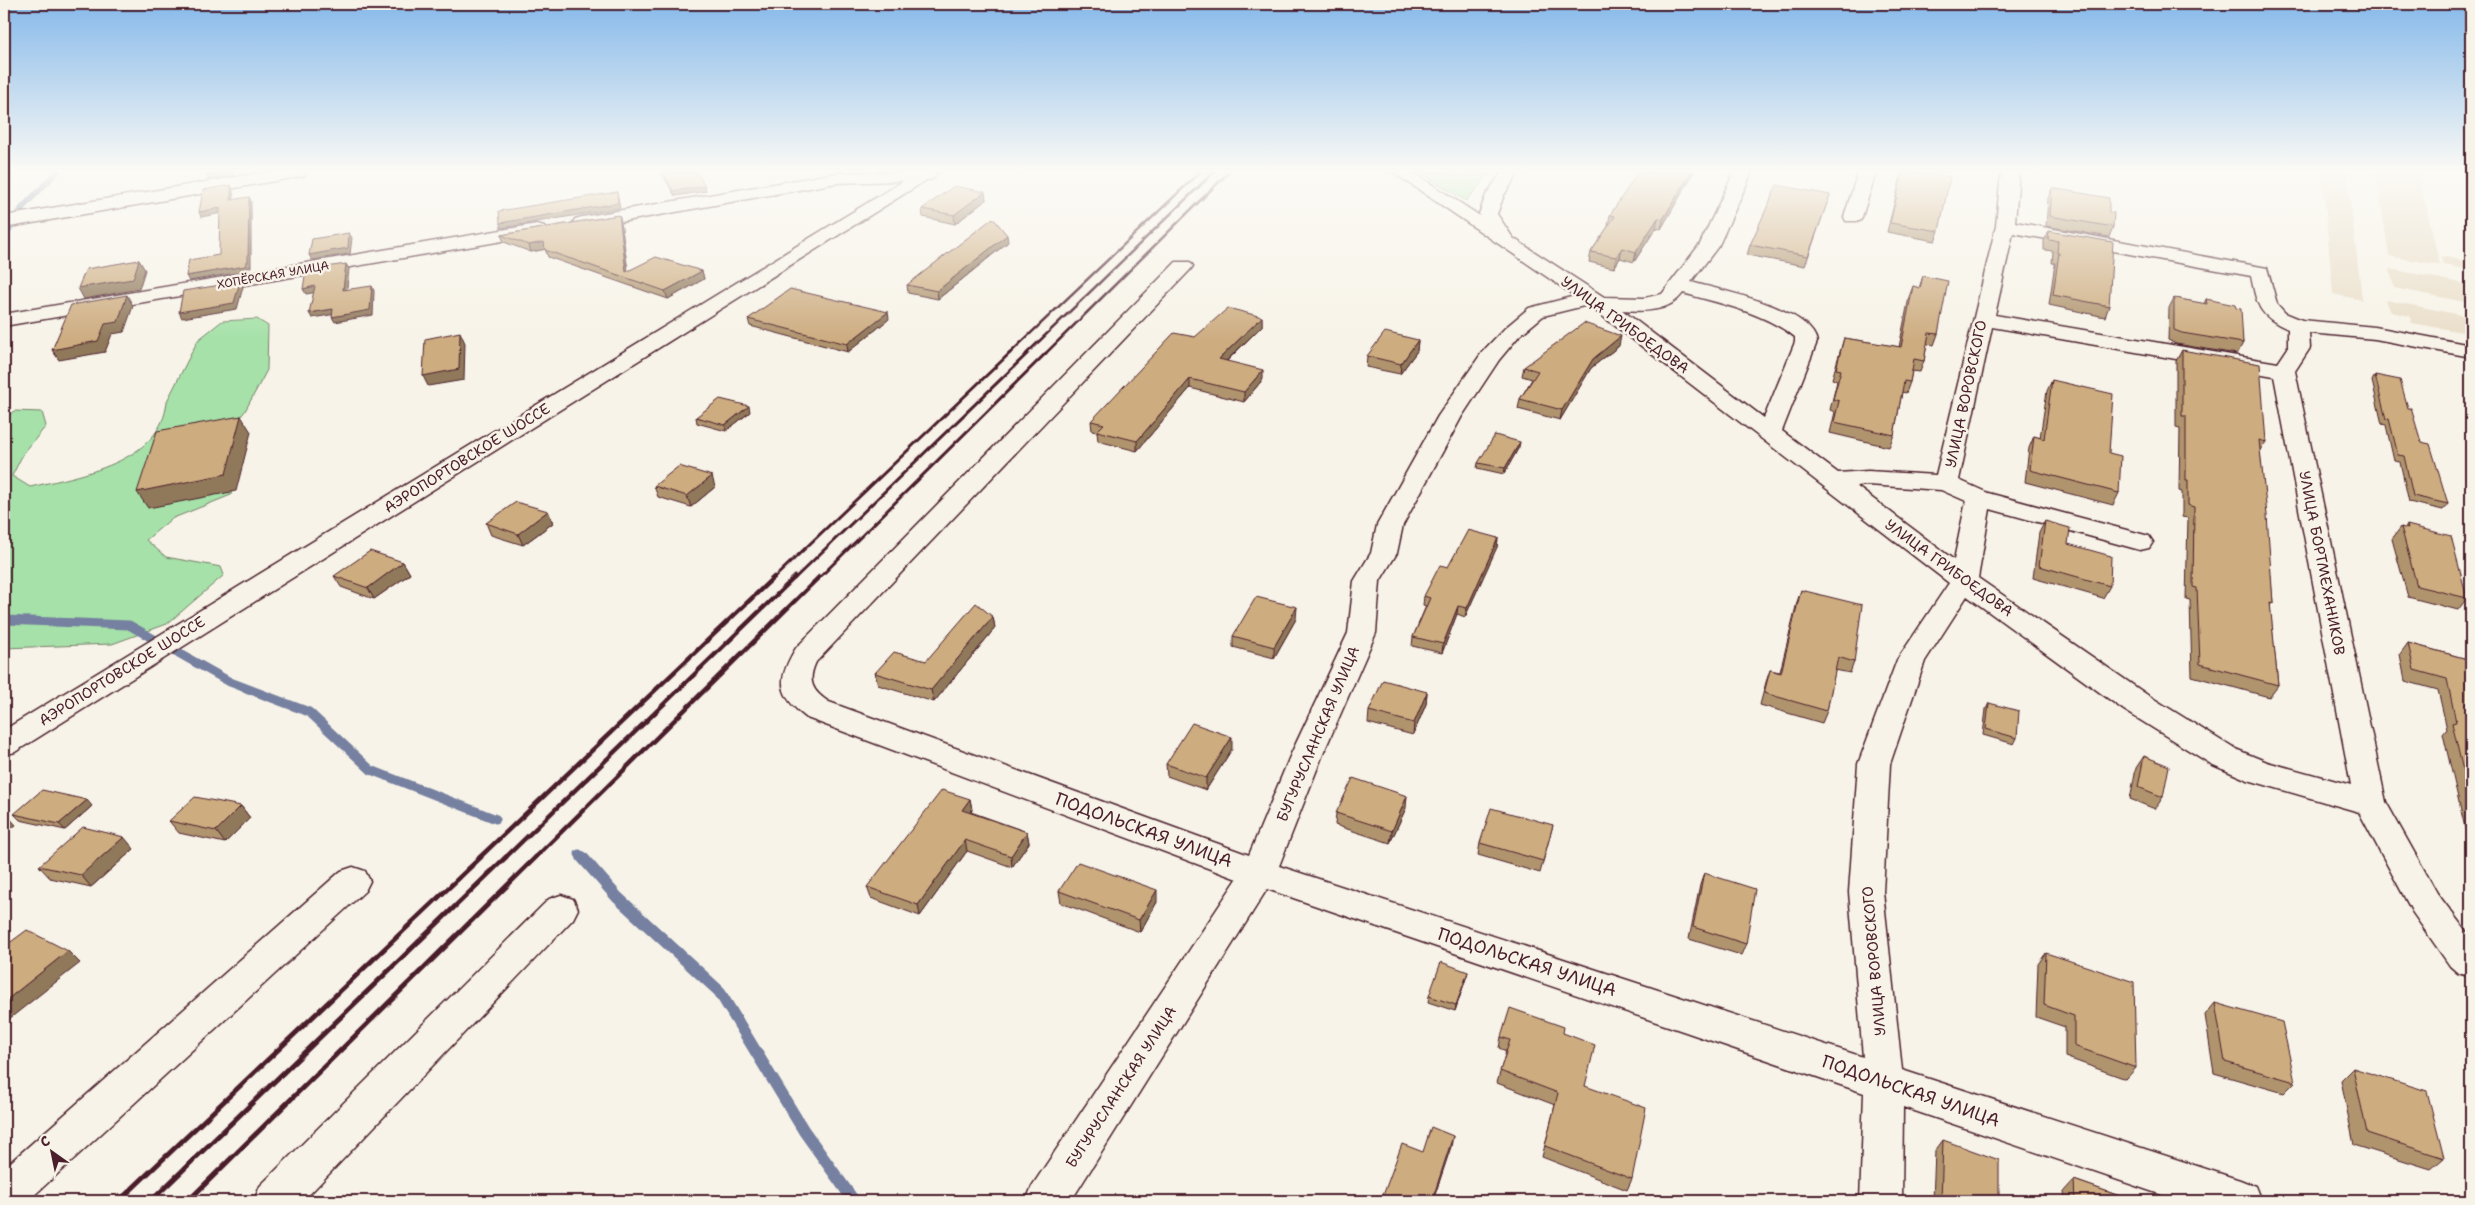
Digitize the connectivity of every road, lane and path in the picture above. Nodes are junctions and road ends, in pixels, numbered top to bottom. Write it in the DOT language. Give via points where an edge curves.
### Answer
graph roads {
  1 [pos="548,228"];
  2 [pos="841,228"];
  3 [pos="1486,228"];
  4 [pos="1498,228"];
  5 [pos="1717,228"];
  6 [pos="2003,228"];
  7 [pos="2016,228"];
  8 [pos="1507,242"];
  9 [pos="1183,266"];
  10 [pos="1678,285"];
  11 [pos="1595,301"];
  12 [pos="4,320"];
  13 [pos="1982,320"];
  14 [pos="2298,326"];
  15 [pos="2471,351"];
  16 [pos="2284,371"];
  17 [pos="1770,433"];
  18 [pos="1833,481"];
  19 [pos="1946,483"];
  20 [pos="1979,498"];
  21 [pos="2140,542"];
  22 [pos="1964,581"];
  23 [pos="4,744"];
  24 [pos="2370,803"];
  25 [pos="1259,873"];
  26 [pos="354,881"];
  27 [pos="561,909"];
  28 [pos="2471,962"];
  29 [pos="1884,1081"];
  30 [pos="4,1195"];
  31 [pos="274,1201"];
  32 [pos="1047,1201"];
  33 [pos="1881,1201"];
  34 [pos="2240,1201"];
  1 -- 12 [label="street, ХОПЁРСКАЯ УЛИЦА"];
  2 -- 23 [label="street, АЭРОПОРТОВСКОЕ ШОССЕ"];
  3 -- 8 [label="street, УЛИЦА ГРИБОЕДОВА"];
  4 -- 8 [label="street"];
  5 -- 10 [label="street, БУГУРУСЛАНСКАЯ УЛИЦА" via="1709,245"];
  6 -- 13 [label="street, УЛИЦА ВОРОВСКОГО"];
  7 -- 14 [label="street" via="2260,272 2267,305 2278,317"];
  8 -- 11 [label="street, УЛИЦА ГРИБОЕДОВА"];
  9 -- 25 [label="street, ПОДОЛЬСКАЯ УЛИЦА" via="806,655 797,668 796,680 804,701 818,710"];
  10 -- 11 [label="street, БУГУРУСЛАНСКАЯ УЛИЦА" via="1662,302"];
  10 -- 17 [label="street" via="1771,314 1786,320 1805,335 1806,342"];
  11 -- 17 [label="street, УЛИЦА ГРИБОЕДОВА"];
  11 -- 25 [label="street, БУГУРУСЛАНСКАЯ УЛИЦА" via="1536,312 1491,356 1450,416 1390,525 1384,553 1366,582 1362,633 1307,754"];
  13 -- 16 [label="street"];
  13 -- 19 [label="street, УЛИЦА ВОРОВСКОГО"];
  14 -- 15 [label="street" via="2374,333"];
  14 -- 16 [label="street" via="2299,348"];
  16 -- 24 [label="street, УЛИЦА БОРТМЕХАНИКОВ"];
  17 -- 18 [label="street, УЛИЦА ГРИБОЕДОВА"];
  18 -- 19 [label="street" via="1876,478"];
  18 -- 22 [label="street, УЛИЦА ГРИБОЕДОВА"];
  19 -- 20 [label="street, УЛИЦА ВОРОВСКОГО"];
  20 -- 21 [label="street"];
  20 -- 22 [label="street, УЛИЦА ВОРОВСКОГО"];
  22 -- 24 [label="street, УЛИЦА ГРИБОЕДОВА" via="2135,702 2222,756 2259,772"];
  22 -- 29 [label="street, УЛИЦА ВОРОВСКОГО" via="1911,660 1874,764 1866,892"];
  24 -- 28 [label="street" via="2425,903"];
  25 -- 29 [label="street, ПОДОЛЬСКАЯ УЛИЦА"];
  25 -- 32 [label="street, БУГУРУСЛАНСКАЯ УЛИЦА"];
  26 -- 30 [label="street"];
  27 -- 31 [label="street"];
  29 -- 33 [label="street, УЛИЦА ВОРОВСКОГО"];
  29 -- 34 [label="street, ПОДОЛЬСКАЯ УЛИЦА"];
}
